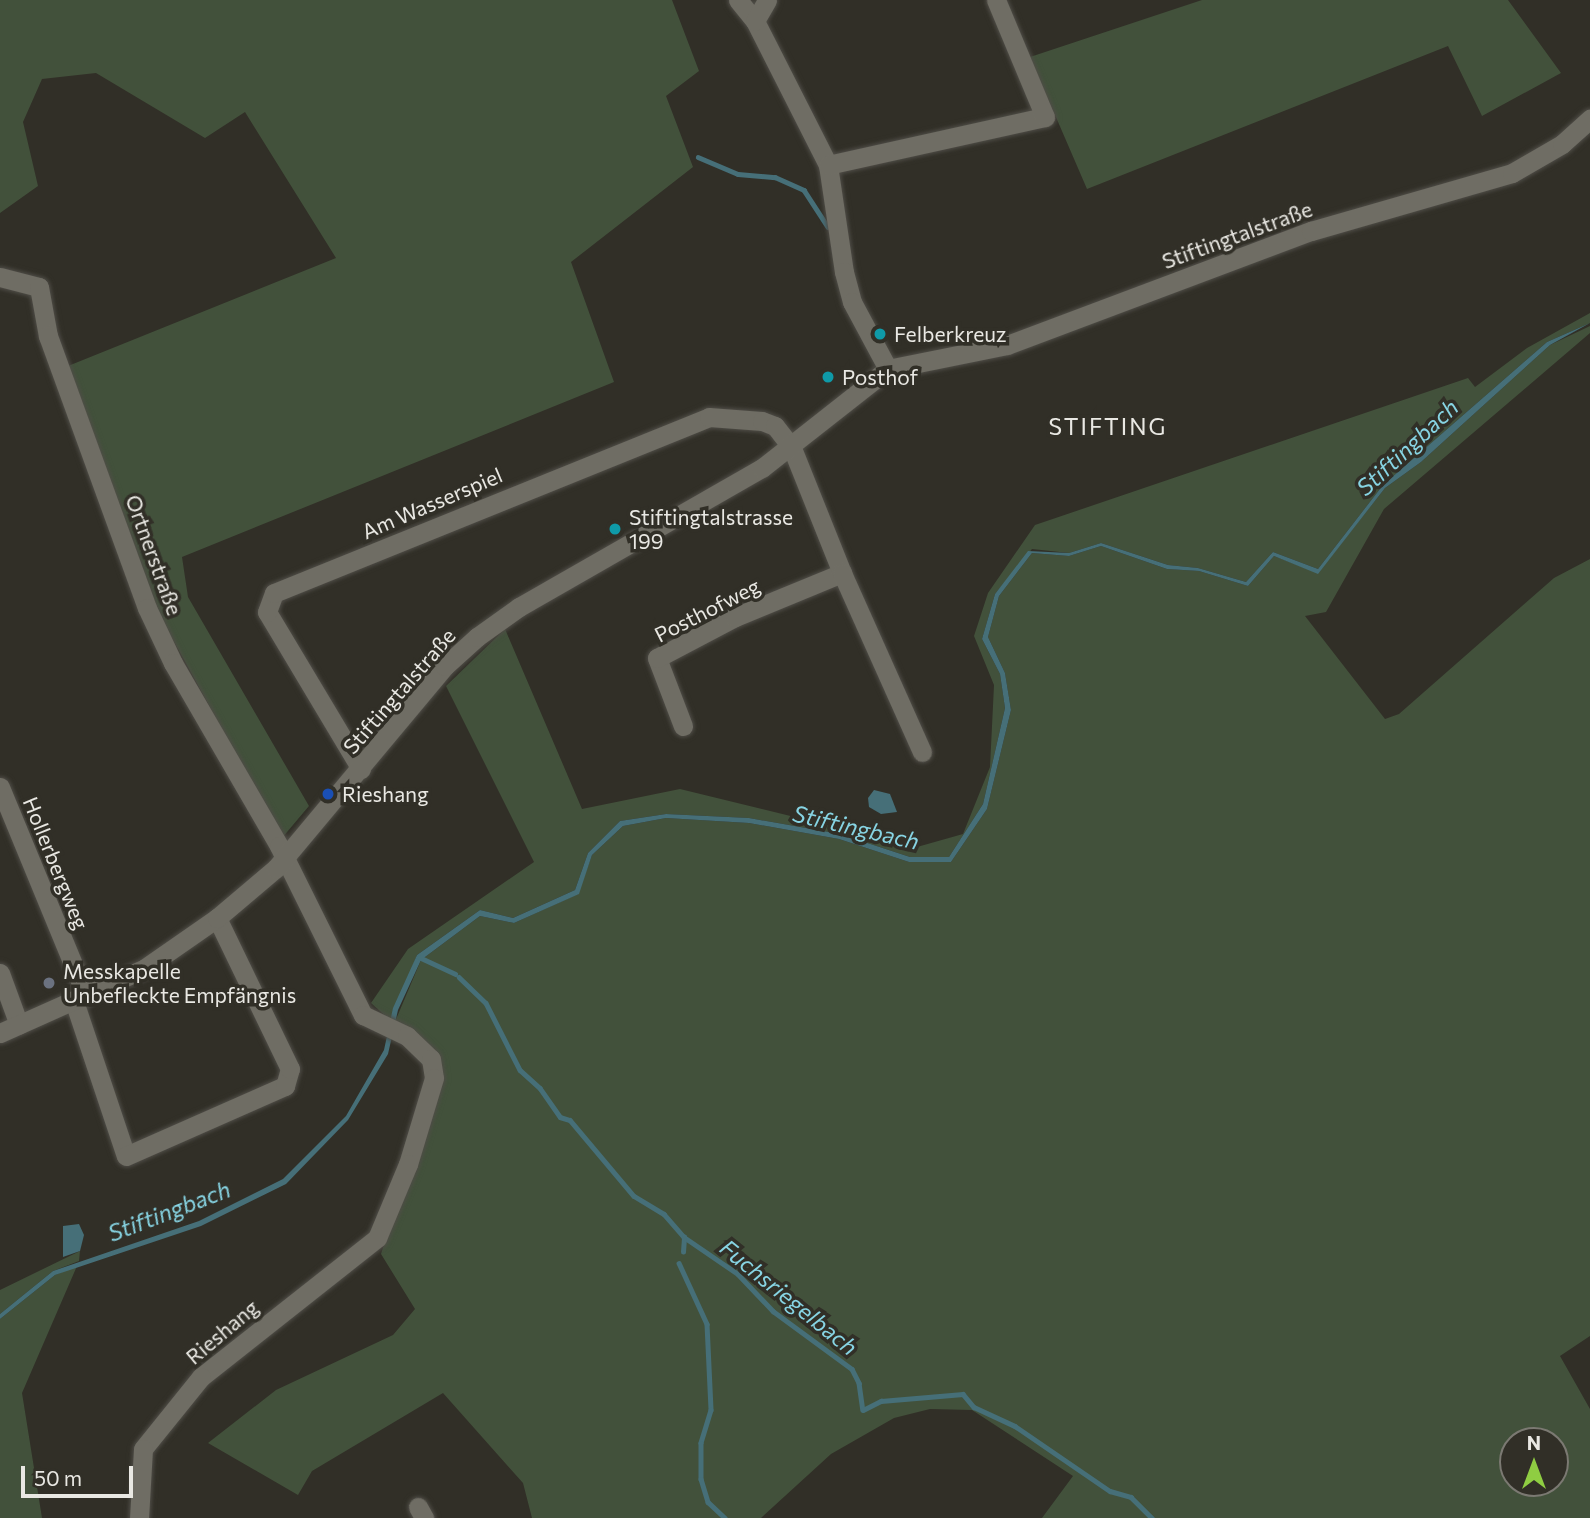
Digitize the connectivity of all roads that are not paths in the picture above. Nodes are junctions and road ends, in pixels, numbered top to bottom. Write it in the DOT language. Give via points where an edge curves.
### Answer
graph roads {
  1 [pos="738,0"];
  2 [pos="767,0"];
  3 [pos="996,0"];
  4 [pos="755,21"];
  5 [pos="1590,119"];
  6 [pos="828,165"];
  7 [pos="0,276"];
  8 [pos="888,369"];
  9 [pos="792,448"];
  10 [pos="842,573"];
  11 [pos="683,726"];
  12 [pos="922,752"];
  13 [pos="361,769"];
  14 [pos="0,787"];
  15 [pos="285,858"];
  16 [pos="217,918"];
  17 [pos="0,973"];
  18 [pos="80,998"];
  19 [pos="19,1025"];
  20 [pos="0,1033"];
  21 [pos="139,1518"];
  1 -- 4 [label="street"];
  2 -- 4 [label="street"];
  3 -- 6 [label="street" via="1045,117"];
  4 -- 6 [label="street"];
  5 -- 8 [label="street, Stiftingtalstraße" via="1562,144 1504,176 1311,231 1007,345"];
  6 -- 8 [label="street" via="844,272 863,326"];
  7 -- 15 [label="street, Ortnerstraße" via="39,287 48,336 147,608 173,663"];
  8 -- 9 [label="street, Stiftingtalstraße"];
  9 -- 10 [label="street"];
  9 -- 13 [label="street, Stiftingtalstraße" via="494,623 445,666"];
  9 -- 13 [label="street, Am Wasserspiel" via="775,426 762,421 709,417 274,593 267,612"];
  10 -- 11 [label="street, Posthofweg" via="735,617 657,658"];
  10 -- 12 [label="street"];
  13 -- 15 [label="street, Stiftingtalstraße"];
  14 -- 18 [label="street, Hollerbergweg"];
  15 -- 16 [label="street, Stiftingtalstraße"];
  15 -- 21 [label="street, Rieshang" via="363,1015 407,1036 431,1059 434,1078 408,1164 377,1238 201,1377 142,1449"];
  16 -- 18 [label="street, Stiftingtalstraße" via="145,968"];
  16 -- 18 [label="street" via="290,1069 285,1086 126,1156"];
  17 -- 19 [label="street"];
  18 -- 19 [label="street, Stiftingtalstraße"];
  19 -- 20 [label="street, Stiftingtalstraße"];
}
